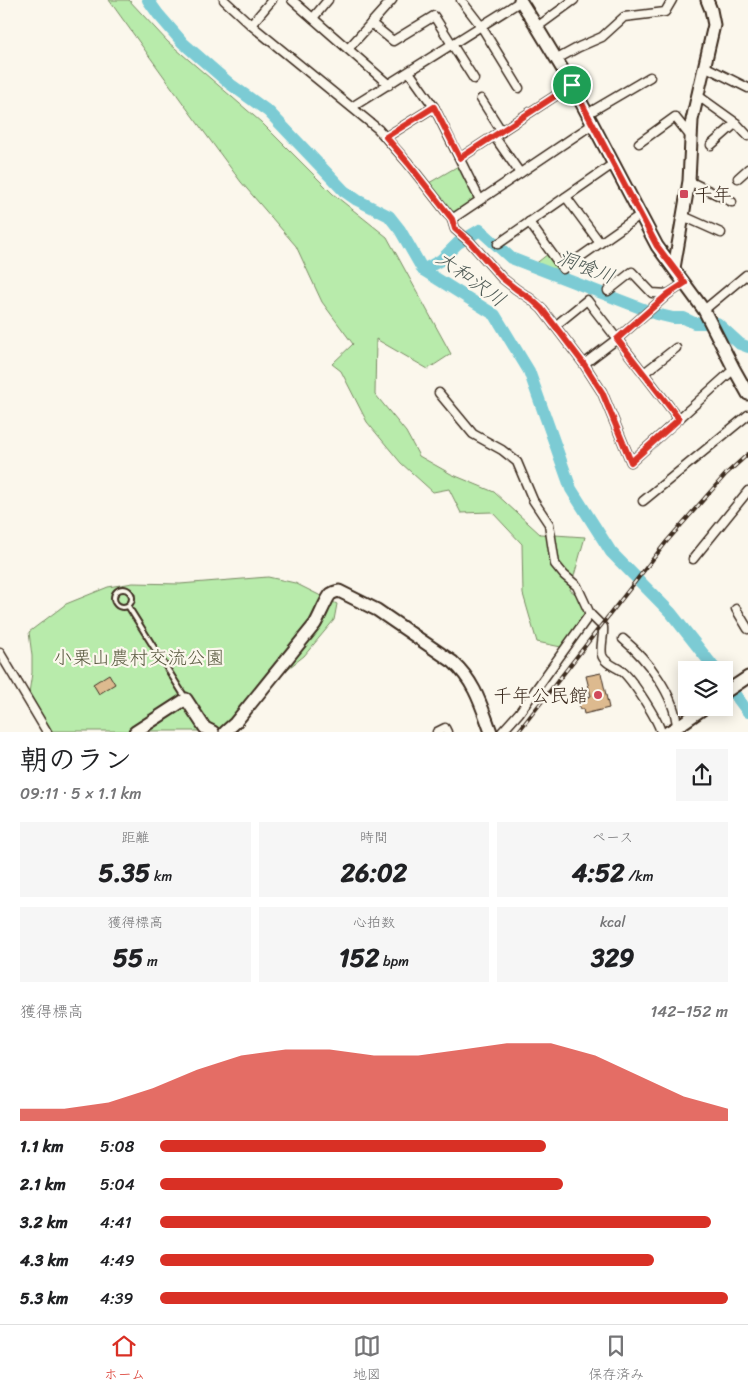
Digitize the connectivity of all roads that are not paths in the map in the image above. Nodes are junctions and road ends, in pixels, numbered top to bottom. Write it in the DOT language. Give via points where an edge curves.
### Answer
graph roads {
  1 [pos="224,0"];
  2 [pos="272,0"];
  3 [pos="292,0"];
  4 [pos="328,0"];
  5 [pos="392,0"];
  6 [pos="461,0"];
  7 [pos="574,0"];
  8 [pos="672,0"];
  9 [pos="706,0"];
  10 [pos="520,1"];
  11 [pos="313,18"];
  12 [pos="371,23"];
  13 [pos="250,25"];
  14 [pos="481,26"];
  15 [pos="537,26"];
  16 [pos="452,45"];
  17 [pos="348,49"];
  18 [pos="557,59"];
  19 [pos="704,66"];
  20 [pos="409,72"];
  21 [pos="650,76"];
  22 [pos="474,79"];
  23 [pos="389,85"];
  24 [pos="572,85"];
  25 [pos="747,86"];
  26 [pos="519,88"];
  27 [pos="697,95"];
  28 [pos="481,99"];
  29 [pos="352,107"];
  30 [pos="434,107"];
  31 [pos="590,119"];
  32 [pos="736,123"];
  33 [pos="502,132"];
  34 [pos="494,136"];
  35 [pos="748,136"];
  36 [pos="386,137"];
  37 [pos="691,137"];
  38 [pos="639,143"];
  39 [pos="711,145"];
  40 [pos="460,158"];
  41 [pos="613,164"];
  42 [pos="748,170"];
  43 [pos="520,173"];
  44 [pos="738,178"];
  45 [pos="689,180"];
  46 [pos="566,197"];
  47 [pos="480,200"];
  48 [pos="732,202"];
  49 [pos="640,216"];
  50 [pos="683,216"];
  51 [pos="452,219"];
  52 [pos="529,222"];
  53 [pos="721,233"];
  54 [pos="600,243"];
  55 [pos="498,244"];
  56 [pos="674,268"];
  57 [pos="748,277"];
  58 [pos="685,283"];
  59 [pos="608,291"];
  60 [pos="668,294"];
  61 [pos="704,310"];
  62 [pos="555,326"];
  63 [pos="617,339"];
  64 [pos="676,348"];
  65 [pos="584,364"];
  66 [pos="734,369"];
  67 [pos="644,373"];
  68 [pos="439,393"];
  69 [pos="748,394"];
  70 [pos="748,415"];
  71 [pos="679,419"];
  72 [pos="748,491"];
  73 [pos="643,501"];
  74 [pos="692,560"];
  75 [pos="128,606"];
  76 [pos="736,609"];
  77 [pos="590,614"];
  78 [pos="748,629"];
  79 [pos="623,639"];
  80 [pos="0,653"];
  81 [pos="748,676"];
  82 [pos="733,687"];
  83 [pos="186,699"];
  84 [pos="693,716"];
  85 [pos="675,730"];
  86 [pos="47,732"];
  87 [pos="135,732"];
  88 [pos="213,732"];
  89 [pos="224,732"];
  90 [pos="437,732"];
  91 [pos="448,732"];
  92 [pos="491,732"];
  93 [pos="502,732"];
  94 [pos="660,732"];
  1 -- 13 [label="street"];
  2 -- 13 [label="street"];
  3 -- 11 [label="street"];
  4 -- 11 [label="street"];
  5 -- 12 [label="street"];
  6 -- 14 [label="street"];
  7 -- 15 [label="street"];
  8 -- 18 [label="street" via="665,12 624,17 602,37"];
  9 -- 19 [label="street" via="714,25"];
  10 -- 14 [label="street"];
  10 -- 15 [label="street"];
  11 -- 17 [label="street"];
  12 -- 16 [label="street" via="392,41 434,16"];
  12 -- 17 [label="street"];
  13 -- 29 [label="street"];
  14 -- 16 [label="street"];
  14 -- 26 [label="street"];
  15 -- 18 [label="street"];
  16 -- 20 [label="street"];
  16 -- 22 [label="street"];
  17 -- 23 [label="street"];
  18 -- 24 [label="street"];
  19 -- 25 [label="street"];
  19 -- 27 [label="street"];
  20 -- 23 [label="street"];
  20 -- 30 [label="street"];
  21 -- 31 [label="street"];
  23 -- 29 [label="street"];
  24 -- 31 [label="street"];
  24 -- 33 [label="street"];
  27 -- 32 [label="street"];
  27 -- 37 [label="street"];
  28 -- 33 [label="street"];
  29 -- 36 [label="street"];
  30 -- 36 [label="street"];
  30 -- 40 [label="street"];
  31 -- 41 [label="street"];
  31 -- 43 [label="street"];
  32 -- 35 [label="street"];
  32 -- 39 [label="street"];
  33 -- 34 [label="street"];
  34 -- 40 [label="street"];
  34 -- 43 [label="street"];
  36 -- 51 [label="street"];
  37 -- 38 [label="street" via="675,117"];
  37 -- 45 [label="street"];
  40 -- 47 [label="street"];
  41 -- 46 [label="street"];
  41 -- 49 [label="street"];
  42 -- 44 [label="street"];
  43 -- 47 [label="street"];
  45 -- 48 [label="street"];
  45 -- 50 [label="street"];
  46 -- 52 [label="street"];
  46 -- 54 [label="street"];
  47 -- 51 [label="street"];
  49 -- 54 [label="street"];
  49 -- 56 [label="street"];
  50 -- 53 [label="street"];
  50 -- 56 [label="street"];
  51 -- 62 [label="street" via="455,229 502,278 531,299"];
  52 -- 54 [label="street" via="563,270"];
  52 -- 55 [label="street"];
  56 -- 58 [label="street"];
  57 -- 61 [label="street" via="746,275"];
  58 -- 60 [label="street"];
  58 -- 61 [label="street"];
  59 -- 60 [label="street" via="632,272 652,293"];
  60 -- 63 [label="street"];
  61 -- 66 [label="street"];
  62 -- 63 [label="street" via="587,300"];
  62 -- 65 [label="street"];
  63 -- 65 [label="street"];
  63 -- 67 [label="street"];
  64 -- 67 [label="street"];
  65 -- 71 [label="street" via="602,392 631,462"];
  66 -- 69 [label="street"];
  66 -- 71 [label="street"];
  67 -- 71 [label="street"];
  68 -- 77 [label="street" via="473,434 517,462 533,500 549,524 555,564 577,586"];
  70 -- 73 [label="street"];
  72 -- 74 [label="street"];
  75 -- 75 [label="lane" via="120,607 115,602 115,595 120,590 127,590 132,596"];
  75 -- 83 [label="lane"];
  76 -- 78 [label="street"];
  77 -- 93 [label="street"];
  77 -- 94 [label="street" via="604,627 603,658 632,684"];
  79 -- 85 [label="street" via="666,688 676,716"];
  80 -- 86 [label="street"];
  81 -- 82 [label="street"];
  83 -- 87 [label="street"];
  83 -- 88 [label="street" via="205,728"];
  84 -- 85 [label="street"];
  89 -- 92 [label="street" via="235,723 315,624 329,596 339,592 377,610 460,668 473,685"];
  90 -- 91 [label="street" via="445,728"];
}
